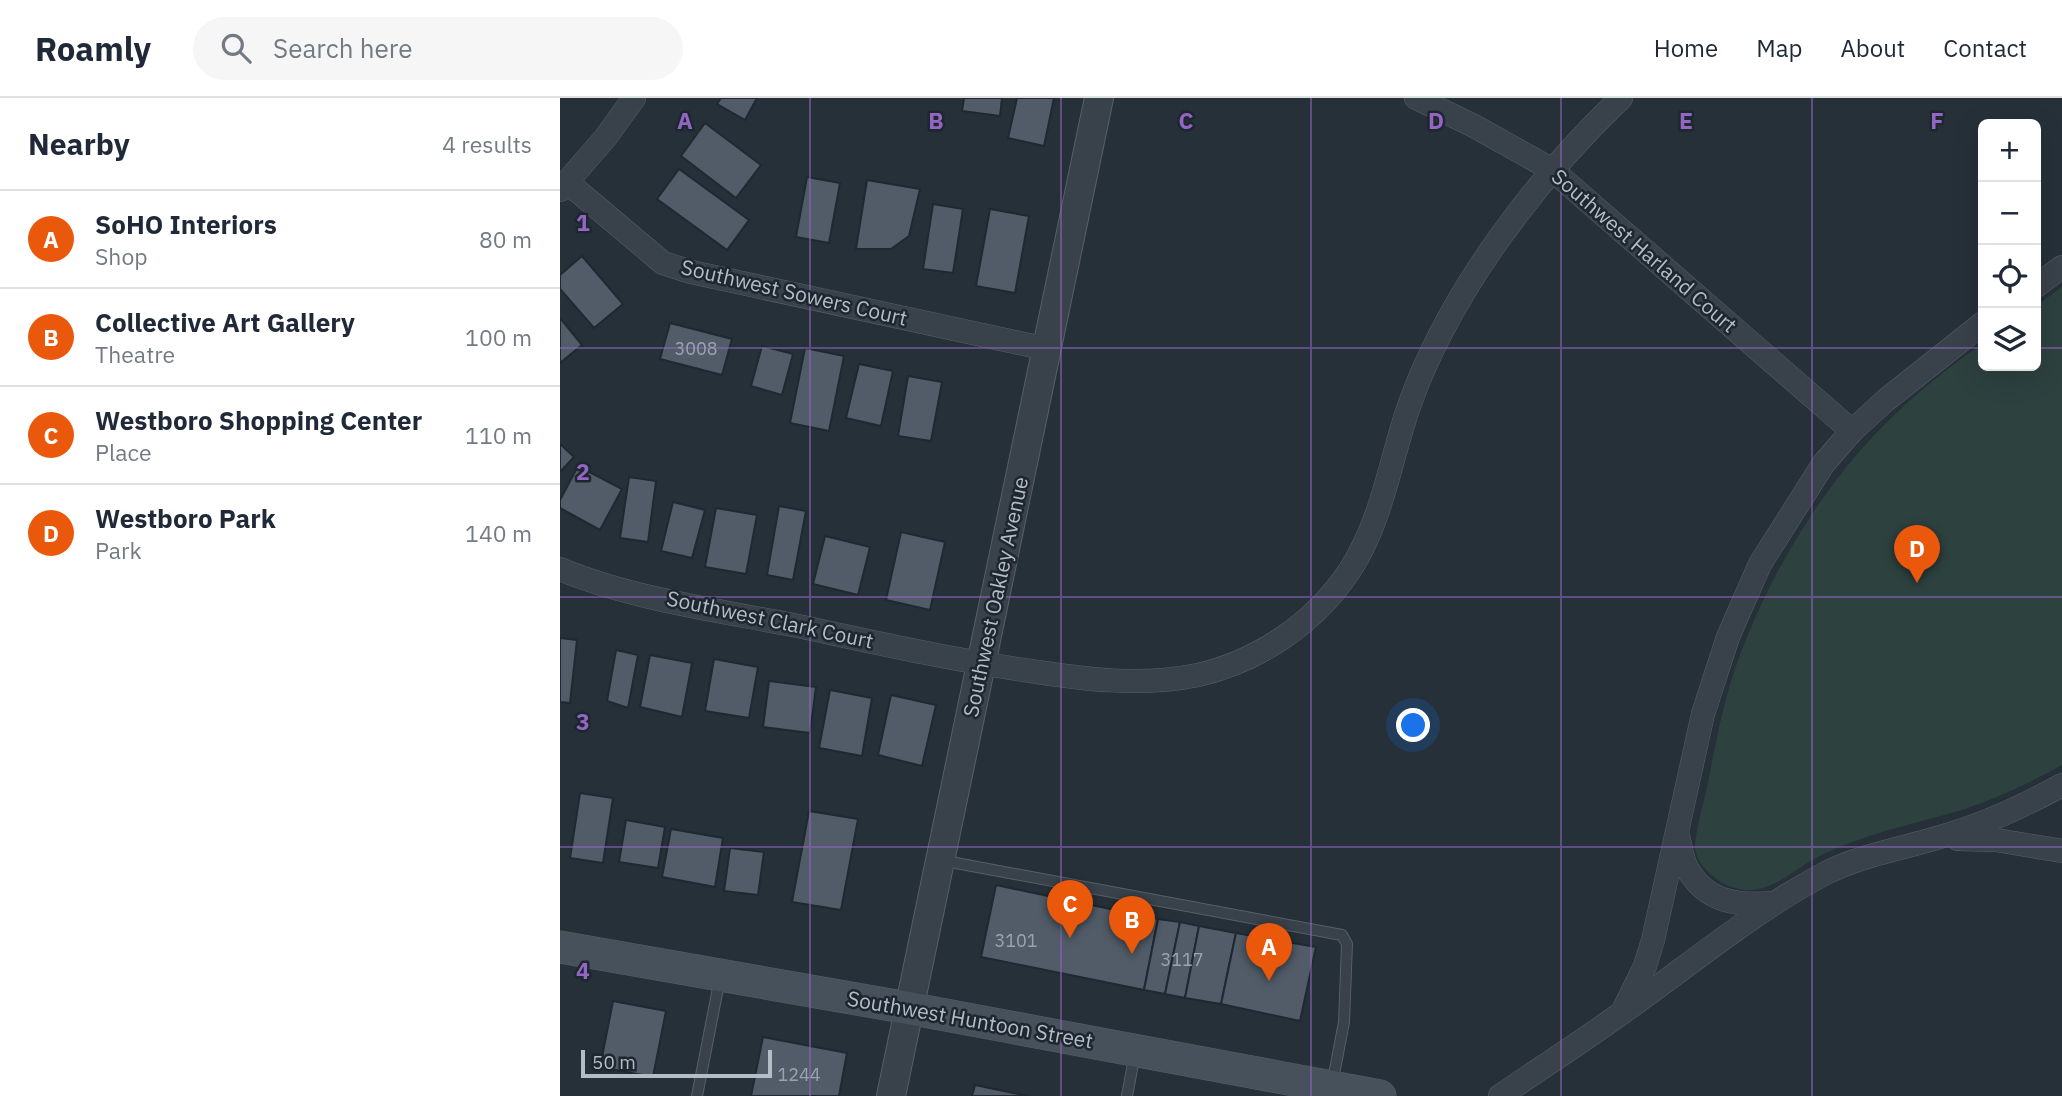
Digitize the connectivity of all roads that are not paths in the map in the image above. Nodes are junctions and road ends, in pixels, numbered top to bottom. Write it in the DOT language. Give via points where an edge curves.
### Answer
graph roads {
  1 [pos="634,98"];
  2 [pos="1099,98"];
  3 [pos="1416,98"];
  4 [pos="1621,98"];
  5 [pos="1551,169"];
  6 [pos="564,187"];
  7 [pos="2062,267"];
  8 [pos="2041,282"];
  9 [pos="1978,327"];
  10 [pos="1047,349"];
  11 [pos="1852,431"];
  12 [pos="560,569"];
  13 [pos="982,664"];
  14 [pos="2062,785"];
  15 [pos="1677,833"];
  16 [pos="1937,838"];
  17 [pos="2062,851"];
  18 [pos="940,860"];
  19 [pos="1774,903"];
  20 [pos="560,947"];
  21 [pos="720,975"];
  22 [pos="908,1008"];
  23 [pos="1622,1013"];
  24 [pos="1136,1050"];
  25 [pos="1288,1087"];
  26 [pos="1332,1087"];
  27 [pos="697,1096"];
  28 [pos="891,1096"];
  29 [pos="1127,1096"];
  30 [pos="1380,1096"];
  31 [pos="1500,1096"];
  1 -- 6 [label="street"];
  2 -- 10 [label="street, Southwest Oakley Avenue"];
  3 -- 5 [label="street, Southwest Harland Court"];
  4 -- 5 [label="street, Southwest Clark Court"];
  5 -- 11 [label="street, Southwest Harland Court"];
  5 -- 13 [label="street, Southwest Clark Court" via="1466,288 1441,332 1409,405 1367,540 1349,571 1300,625 1260,653 1196,675 1097,681"];
  6 -- 10 [label="street, Southwest Sowers Court" via="663,263"];
  7 -- 8 [label="street"];
  9 -- 11 [label="street"];
  10 -- 13 [label="street, Southwest Oakley Avenue"];
  11 -- 15 [label="street" via="1824,463 1760,564 1728,637 1703,714"];
  12 -- 13 [label="street, Southwest Clark Court" via="682,603"];
  13 -- 18 [label="street, Southwest Oakley Avenue"];
  14 -- 16 [label="street" via="1984,824"];
  15 -- 19 [label="street" via="1686,866 1701,887 1716,897 1745,905"];
  15 -- 23 [label="street" via="1653,940"];
  16 -- 17 [label="street" via="1996,840"];
  16 -- 19 [label="street" via="1856,859"];
  18 -- 22 [label="street, Southwest Oakley Avenue"];
  18 -- 26 [label="lane" via="1342,935 1347,944 1345,1022"];
  19 -- 23 [label="street"];
  20 -- 21 [label="main road, Southwest Huntoon Street"];
  21 -- 22 [label="main road, Southwest Huntoon Street"];
  21 -- 27 [label="lane"];
  22 -- 24 [label="main road, Southwest Huntoon Street"];
  22 -- 28 [label="street, Southwest Oakley Avenue"];
  23 -- 31 [label="street"];
  24 -- 25 [label="main road, Southwest Huntoon Street"];
  24 -- 29 [label="lane"];
  25 -- 26 [label="main road, Southwest Huntoon Street"];
  26 -- 30 [label="main road, Southwest Huntoon Street"];
}
